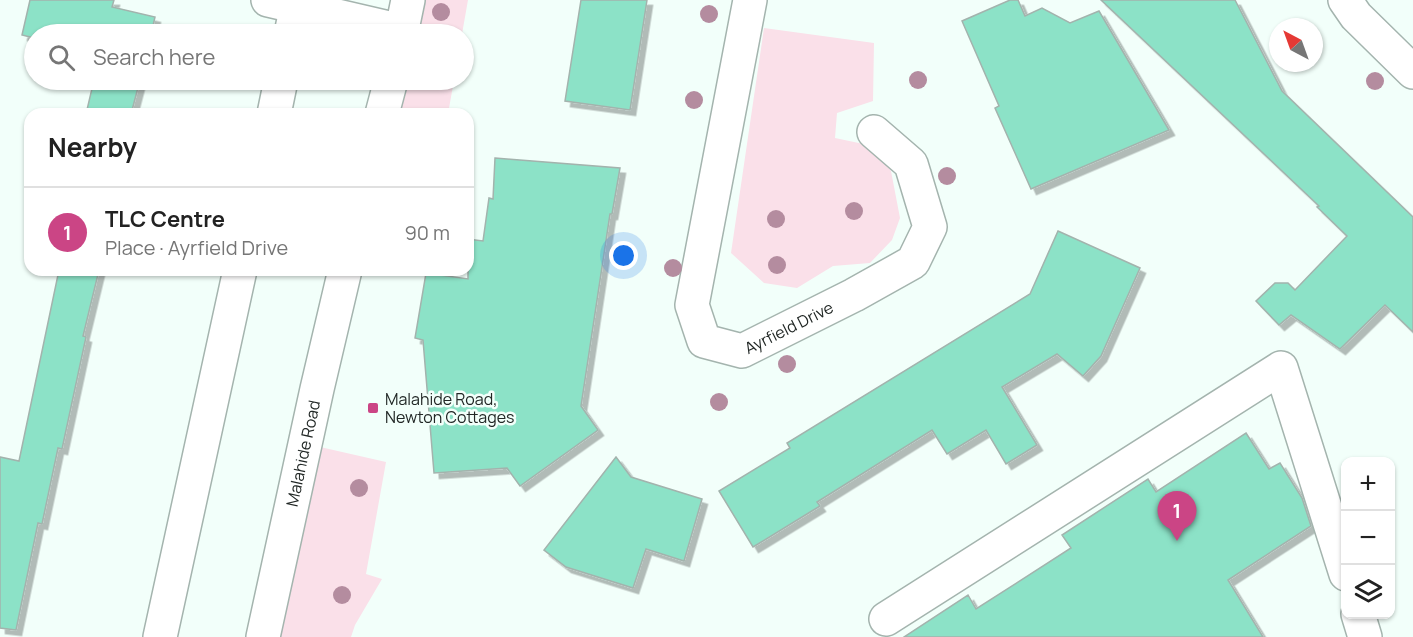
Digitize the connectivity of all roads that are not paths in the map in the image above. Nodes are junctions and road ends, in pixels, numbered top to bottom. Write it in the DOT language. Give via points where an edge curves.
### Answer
graph roads {
  1 [pos="750,0"];
  2 [pos="1345,0"];
  3 [pos="289,10"];
  4 [pos="404,22"];
  5 [pos="1413,72"];
  6 [pos="279,90"];
  7 [pos="388,90"];
  8 [pos="275,108"];
  9 [pos="383,108"];
  10 [pos="874,132"];
  11 [pos="239,276"];
  12 [pos="344,276"];
  13 [pos="1343,565"];
  14 [pos="886,619"];
  15 [pos="1359,619"];
  16 [pos="160,637"];
  17 [pos="263,637"];
  18 [pos="1365,637"];
  1 -- 10 [label="street, Ayrfield Drive" via="692,304 704,341 742,351 913,262 930,227 911,164"];
  2 -- 5 [label="street"];
  3 -- 4 [label="street"];
  6 -- 8 [label="street"];
  7 -- 9 [label="street"];
  11 -- 16 [label="street"];
  12 -- 17 [label="street, Malahide Road"];
  13 -- 14 [label="street" via="1281,368"];
  15 -- 18 [label="street"];
}
